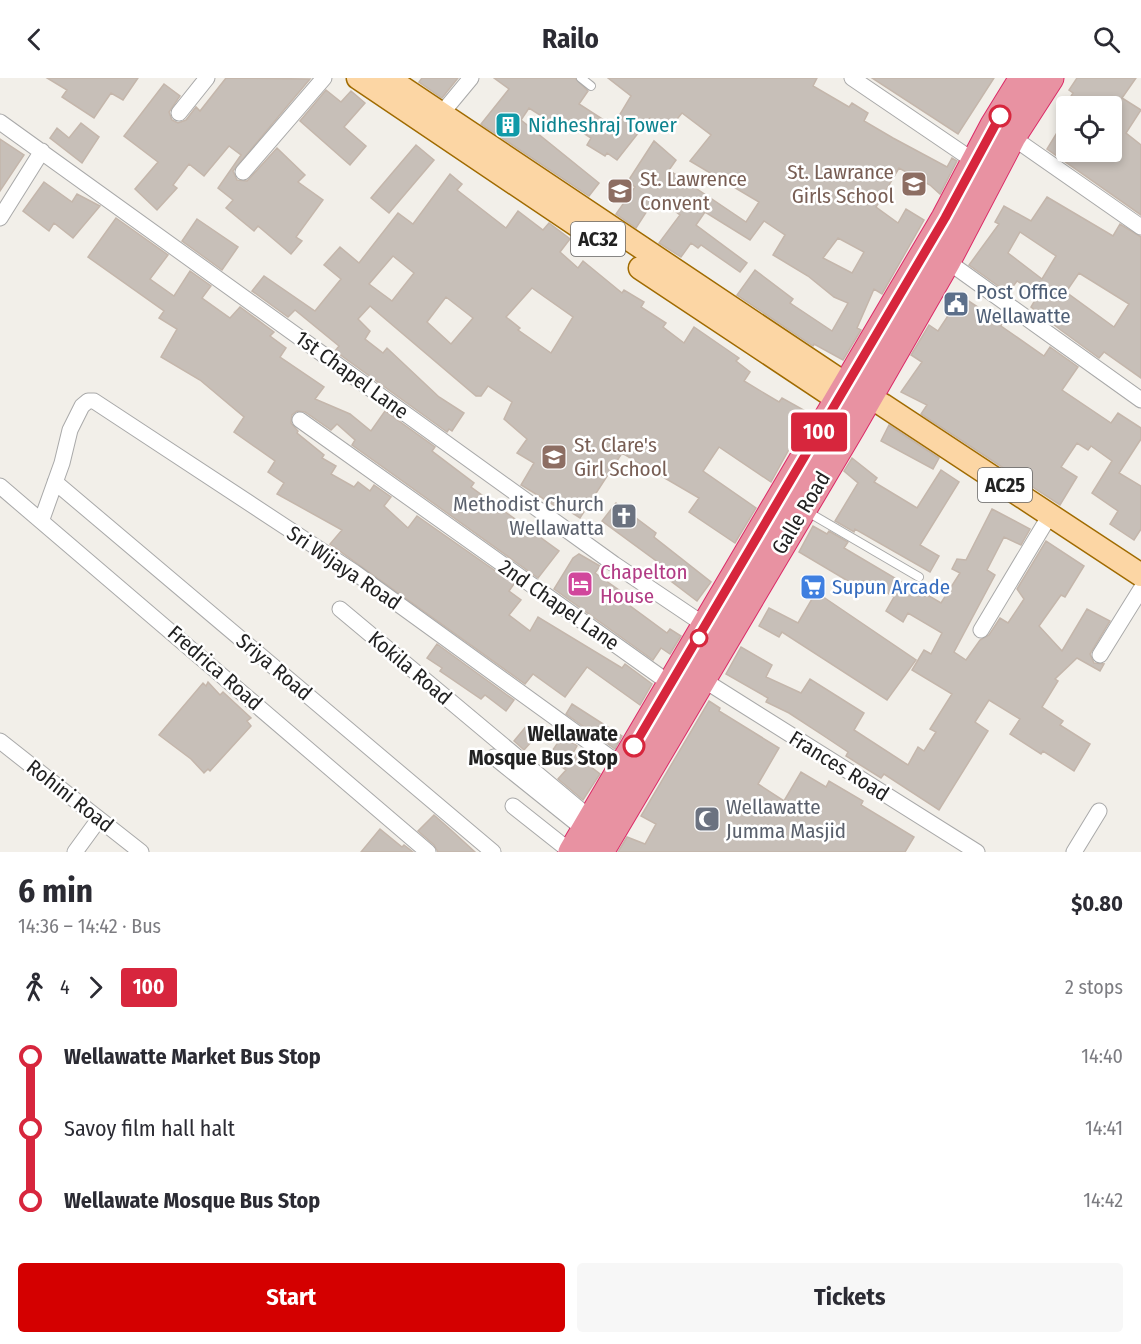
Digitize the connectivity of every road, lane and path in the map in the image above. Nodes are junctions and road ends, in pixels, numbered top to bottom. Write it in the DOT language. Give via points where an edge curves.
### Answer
graph roads {
  1 [pos="207,78"];
  2 [pos="324,78"];
  3 [pos="357,78"];
  4 [pos="388,78"];
  5 [pos="471,78"];
  6 [pos="581,78"];
  7 [pos="852,78"];
  8 [pos="1023,78"];
  9 [pos="1050,78"];
  10 [pos="591,86"];
  11 [pos="179,113"];
  12 [pos="442,113"];
  13 [pos="0,122"];
  14 [pos="1012,137"];
  15 [pos="42,151"];
  16 [pos="974,161"];
  17 [pos="243,172"];
  18 [pos="0,218"];
  19 [pos="1141,227"];
  20 [pos="947,261"];
  21 [pos="853,399"];
  22 [pos="1141,400"];
  23 [pos="300,420"];
  24 [pos="55,482"];
  25 [pos="0,486"];
  26 [pos="803,509"];
  27 [pos="1050,515"];
  28 [pos="42,519"];
  29 [pos="1141,575"];
  30 [pos="919,577"];
  31 [pos="1141,589"];
  32 [pos="340,609"];
  33 [pos="706,626"];
  34 [pos="981,630"];
  35 [pos="1100,655"];
  36 [pos="702,679"];
  37 [pos="672,685"];
  38 [pos="0,741"];
  39 [pos="494,757"];
  40 [pos="622,766"];
  41 [pos="513,806"];
  42 [pos="1098,811"];
  43 [pos="99,819"];
  44 [pos="584,841"];
  45 [pos="969,850"];
  46 [pos="75,852"];
  47 [pos="141,852"];
  48 [pos="428,852"];
  49 [pos="493,852"];
  50 [pos="1074,852"];
  1 -- 11 [label="street"];
  2 -- 17 [label="street"];
  3 -- 21 [label="main road, AC32"];
  4 -- 12 [label="main road, AC32"];
  5 -- 12 [label="street"];
  6 -- 10 [label="lane"];
  7 -- 16 [label="street"];
  8 -- 16 [label="highway, Galle Road"];
  9 -- 14 [label="highway, Galle Road"];
  12 -- 21 [label="main road, AC32"];
  13 -- 15 [label="street, 1st Chapel Lane"];
  14 -- 19 [label="street"];
  14 -- 20 [label="highway, Galle Road"];
  15 -- 18 [label="street"];
  15 -- 33 [label="street, 1st Chapel Lane" via="614,564"];
  16 -- 21 [label="highway, Galle Road"];
  20 -- 21 [label="highway, Galle Road"];
  20 -- 22 [label="street"];
  21 -- 26 [label="highway, Galle Road"];
  21 -- 27 [label="main road, AC25" via="883,405"];
  21 -- 33 [label="highway, Galle Road"];
  23 -- 37 [label="street, 2nd Chapel Lane"];
  24 -- 28 [label="street"];
  24 -- 40 [label="street, Sri Wijaya Road" via="70,430 82,406 94,401 354,572"];
  24 -- 49 [label="street, Sriya Road"];
  25 -- 28 [label="street, Fredrica Road"];
  26 -- 30 [label="lane"];
  26 -- 36 [label="highway, Galle Road"];
  27 -- 29 [label="main road, AC25"];
  27 -- 34 [label="street"];
  28 -- 48 [label="street, Fredrica Road"];
  31 -- 35 [label="street"];
  32 -- 44 [label="street, Kokila Road"];
  33 -- 37 [label="highway, Galle Road"];
  36 -- 44 [label="highway, Galle Road"];
  36 -- 45 [label="street, Frances Road"];
  37 -- 40 [label="highway, Galle Road"];
  38 -- 43 [label="street, Rohini Road"];
  39 -- 44 [label="street"];
  40 -- 44 [label="highway, Galle Road"];
  41 -- 44 [label="street"];
  42 -- 50 [label="street"];
  43 -- 46 [label="street"];
  43 -- 47 [label="street, Rohini Road"];
}
